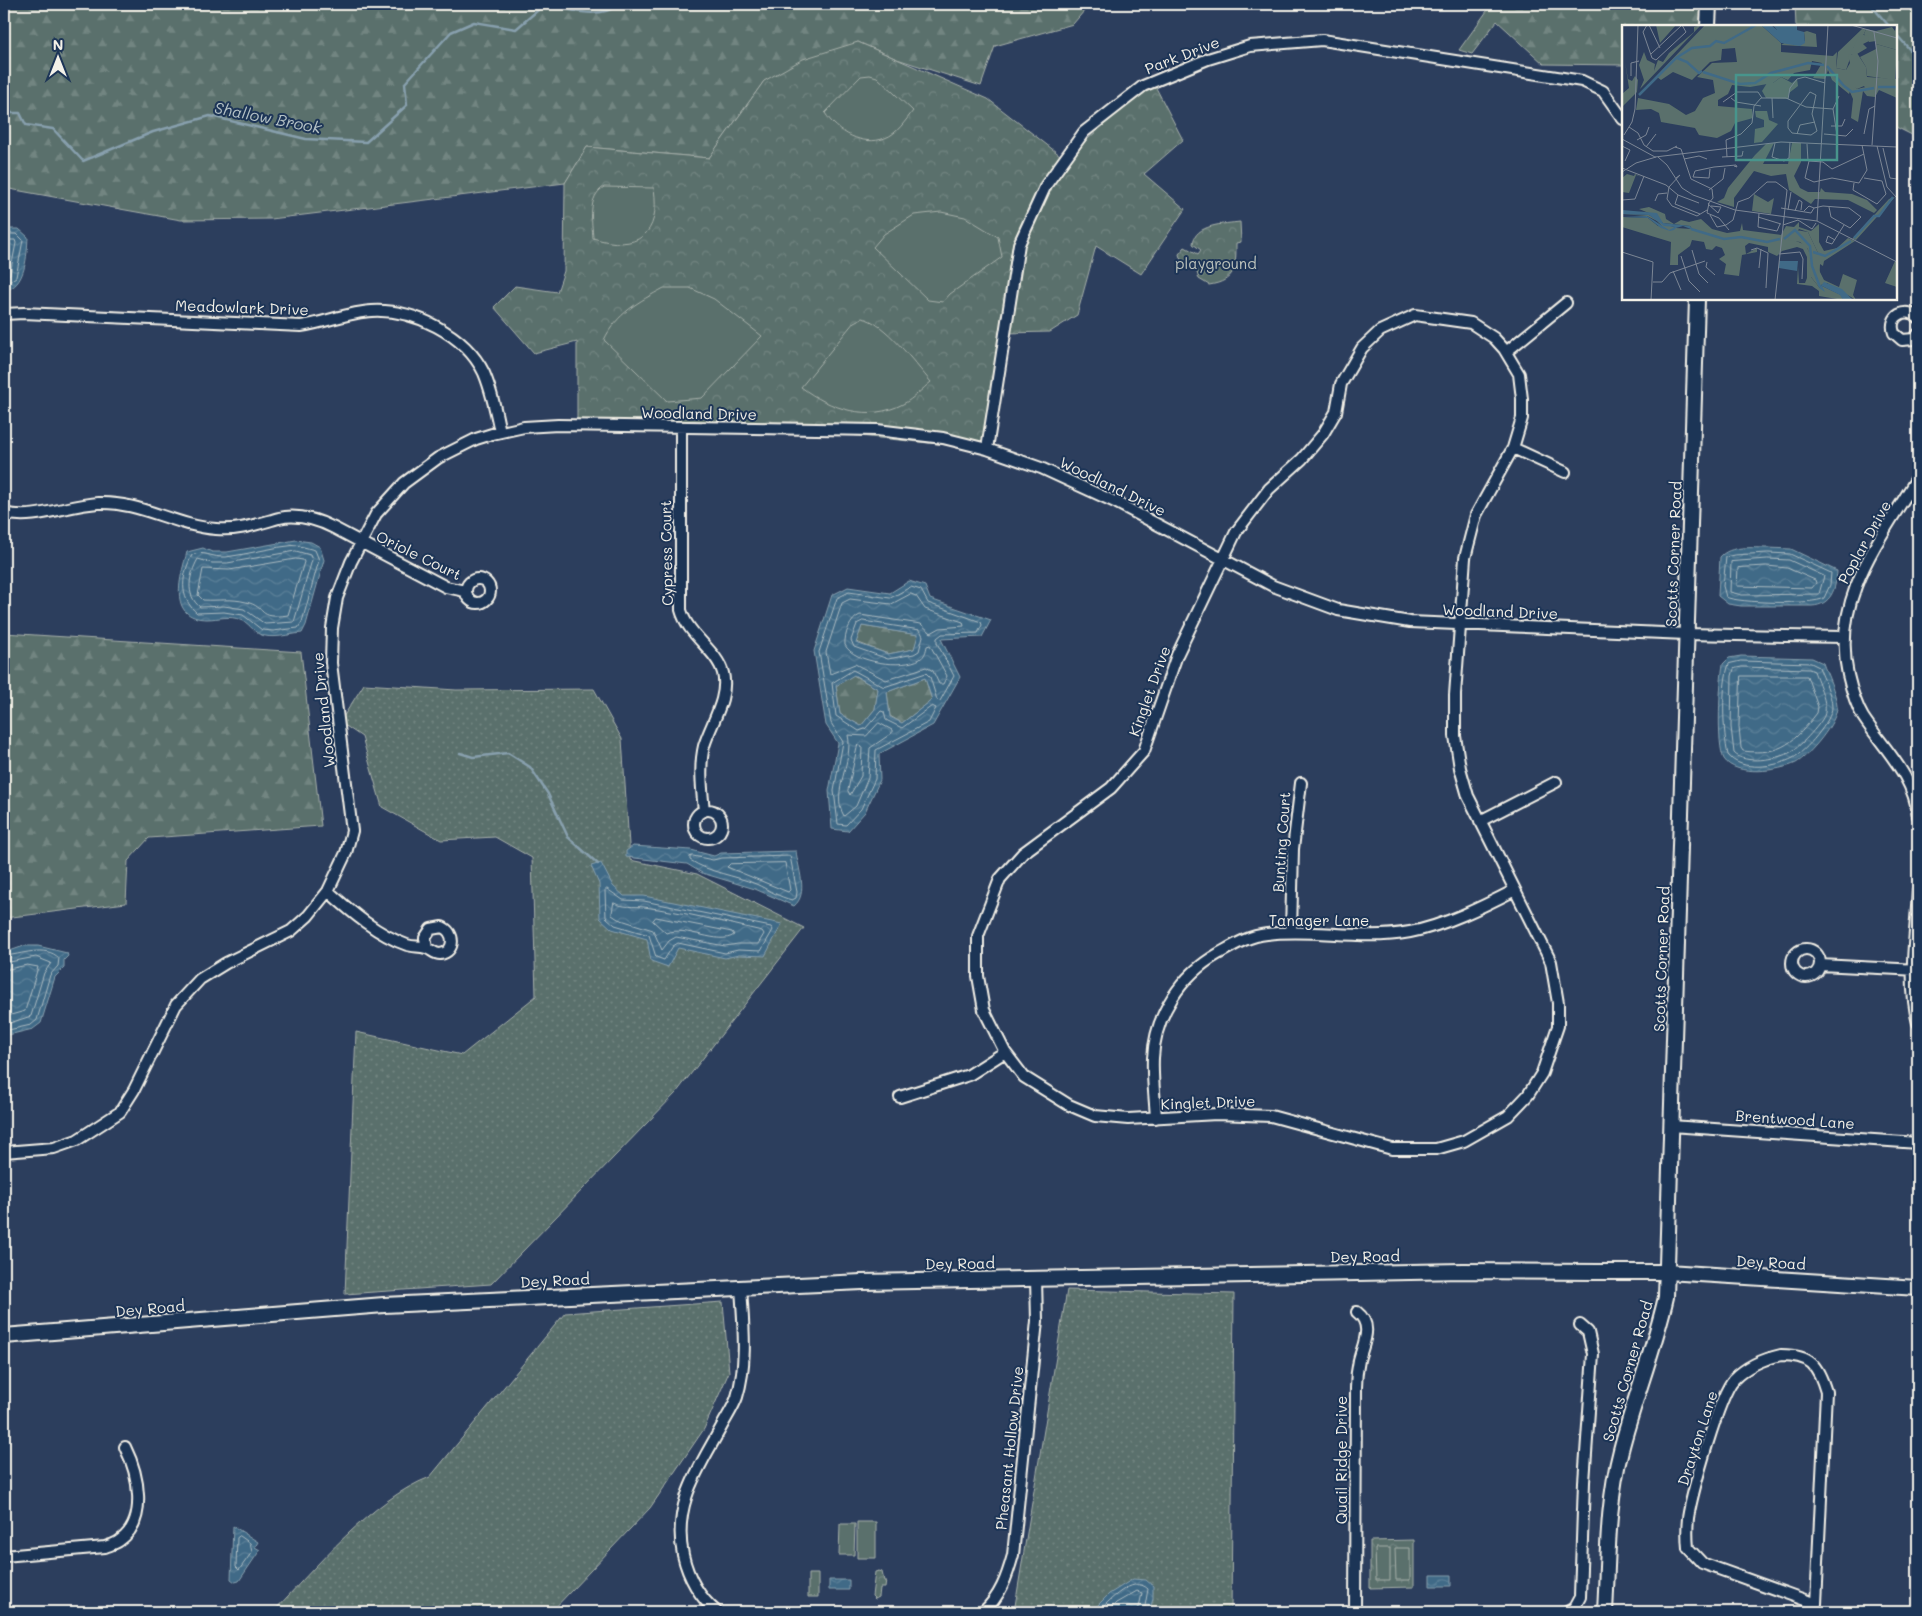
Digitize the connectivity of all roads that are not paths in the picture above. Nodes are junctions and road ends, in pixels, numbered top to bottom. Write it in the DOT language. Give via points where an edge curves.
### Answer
graph roads {
  1 [pos="1709,4"];
  2 [pos="1708,25"];
  3 [pos="1622,118"];
  4 [pos="1697,300"];
  5 [pos="1566,303"];
  6 [pos="4,314"];
  7 [pos="1918,318"];
  8 [pos="1918,336"];
  9 [pos="1506,352"];
  10 [pos="681,428"];
  11 [pos="500,432"];
  12 [pos="1513,448"];
  13 [pos="987,449"];
  14 [pos="1565,472"];
  15 [pos="1918,476"];
  16 [pos="4,513"];
  17 [pos="361,543"];
  18 [pos="1223,559"];
  19 [pos="465,591"];
  20 [pos="1459,624"];
  21 [pos="1686,634"];
  22 [pos="1843,637"];
  23 [pos="1556,782"];
  24 [pos="1301,783"];
  25 [pos="704,811"];
  26 [pos="1918,816"];
  27 [pos="1480,821"];
  28 [pos="1515,890"];
  29 [pos="328,891"];
  30 [pos="1918,891"];
  31 [pos="1291,932"];
  32 [pos="428,948"];
  33 [pos="1820,965"];
  34 [pos="1916,970"];
  35 [pos="1918,1023"];
  36 [pos="1005,1052"];
  37 [pos="900,1097"];
  38 [pos="1156,1118"];
  39 [pos="1670,1126"];
  40 [pos="1918,1143"];
  41 [pos="4,1152"];
  42 [pos="1667,1272"];
  43 [pos="1036,1278"];
  44 [pos="741,1287"];
  45 [pos="1918,1288"];
  46 [pos="1357,1312"];
  47 [pos="1580,1325"];
  48 [pos="4,1336"];
  49 [pos="125,1448"];
  50 [pos="4,1556"];
  51 [pos="1816,1608"];
  52 [pos="717,1612"];
  53 [pos="983,1612"];
  54 [pos="1355,1612"];
  55 [pos="1568,1612"];
  56 [pos="1605,1612"];
  1 -- 2 [label="main road"];
  3 -- 13 [label="street, Park Drive" via="1604,91 1582,81 1322,40 1250,46 1208,59 1143,86 1084,132 1046,185 1020,244"];
  4 -- 21 [label="main road, Scotts Corner Road"];
  5 -- 9 [label="street"];
  6 -- 11 [label="street, Meadowlark Drive" via="301,326 372,311 418,317 471,354 483,371 492,395"];
  7 -- 8 [label="street" via="1906,312 1896,317 1892,324 1898,338 1909,340"];
  9 -- 12 [label="street, Kinglet Drive" via="1519,374 1522,399 1522,418"];
  9 -- 18 [label="street, Kinglet Drive" via="1494,338 1471,323 1445,318 1415,315 1380,332 1362,348 1341,384 1336,412 1323,434 1302,460 1269,489 1236,532"];
  10 -- 11 [label="street, Woodland Drive" via="558,425"];
  10 -- 13 [label="street, Woodland Drive" via="877,430 943,438"];
  10 -- 25 [label="street, Cypress Court" via="681,610 689,629 718,663 724,680 720,704 702,758"];
  11 -- 17 [label="street, Woodland Drive" via="476,439 438,458 404,483 376,514"];
  12 -- 14 [label="street"];
  12 -- 20 [label="street, Kinglet Drive" via="1476,515 1465,558"];
  13 -- 18 [label="street, Woodland Drive" via="1058,476 1116,503"];
  15 -- 22 [label="street, Poplar Drive" via="1853,590"];
  16 -- 17 [label="street, Oriole Court" via="27,516 78,505 118,504 193,527 236,530 280,518 302,518 320,521"];
  17 -- 19 [label="street, Oriole Court" via="446,588"];
  17 -- 29 [label="street, Woodland Drive" via="337,598 332,628 331,663 352,831 346,853"];
  18 -- 20 [label="street, Woodland Drive" via="1273,586 1338,610 1410,622"];
  18 -- 36 [label="street, Kinglet Drive" via="1177,655 1144,751 1111,788 1023,853 1000,879 978,936 978,976 984,1010"];
  20 -- 21 [label="street, Woodland Drive"];
  20 -- 27 [label="street, Kinglet Drive" via="1455,736 1468,796"];
  21 -- 22 [label="street, Woodland Drive"];
  21 -- 39 [label="main road, Scotts Corner Road"];
  22 -- 26 [label="street, Poplar Drive" via="1850,685 1862,716 1902,771 1912,790"];
  23 -- 27 [label="street"];
  24 -- 31 [label="street, Bunting Court" via="1293,849"];
  27 -- 28 [label="street, Kinglet Drive"];
  28 -- 31 [label="street, Tanager Lane" via="1472,912 1411,932 1358,937"];
  28 -- 38 [label="street, Kinglet Drive" via="1551,962 1558,1003 1558,1026 1542,1073 1528,1095 1508,1116 1464,1141 1436,1149 1392,1149 1271,1116 1217,1114"];
  29 -- 32 [label="street" via="351,912 390,938 408,946"];
  29 -- 41 [label="street, Woodland Drive" via="291,931 226,963 200,980 176,1005 120,1112 77,1140 54,1148"];
  30 -- 34 [label="street"];
  31 -- 38 [label="street, Tanager Lane" via="1242,940 1193,971 1178,987 1157,1030 1153,1058"];
  33 -- 34 [label="street"];
  34 -- 35 [label="street" via="1914,1008"];
  36 -- 37 [label="street" via="969,1075"];
  36 -- 38 [label="street, Kinglet Drive" via="1024,1077 1069,1105 1095,1116"];
  39 -- 40 [label="street, Brentwood Lane"];
  39 -- 42 [label="main road, Scotts Corner Road"];
  42 -- 43 [label="main road, Dey Road" via="1463,1271"];
  42 -- 45 [label="main road, Dey Road"];
  42 -- 56 [label="main road, Scotts Corner Road" via="1666,1297 1656,1340 1621,1451 1610,1511"];
  43 -- 44 [label="main road, Dey Road"];
  43 -- 53 [label="street, Pheasant Hollow Drive" via="1037,1321 1012,1555 1008,1576"];
  44 -- 48 [label="main road, Dey Road" via="384,1305"];
  44 -- 52 [label="street" via="743,1370 737,1398 689,1489 680,1518 686,1568 699,1593"];
  46 -- 54 [label="street, Quail Ridge Drive" via="1366,1323 1366,1330 1356,1388"];
  47 -- 55 [label="street" via="1588,1332 1593,1354 1580,1597"];
  49 -- 50 [label="street" via="136,1476 138,1497 136,1515 120,1541 105,1547"];
  51 -- 51 [label="street, Drayton Lane" via="1826,1392 1815,1365 1798,1355 1781,1355 1766,1358 1733,1380 1720,1405 1688,1517 1688,1548 1702,1563"];
}
